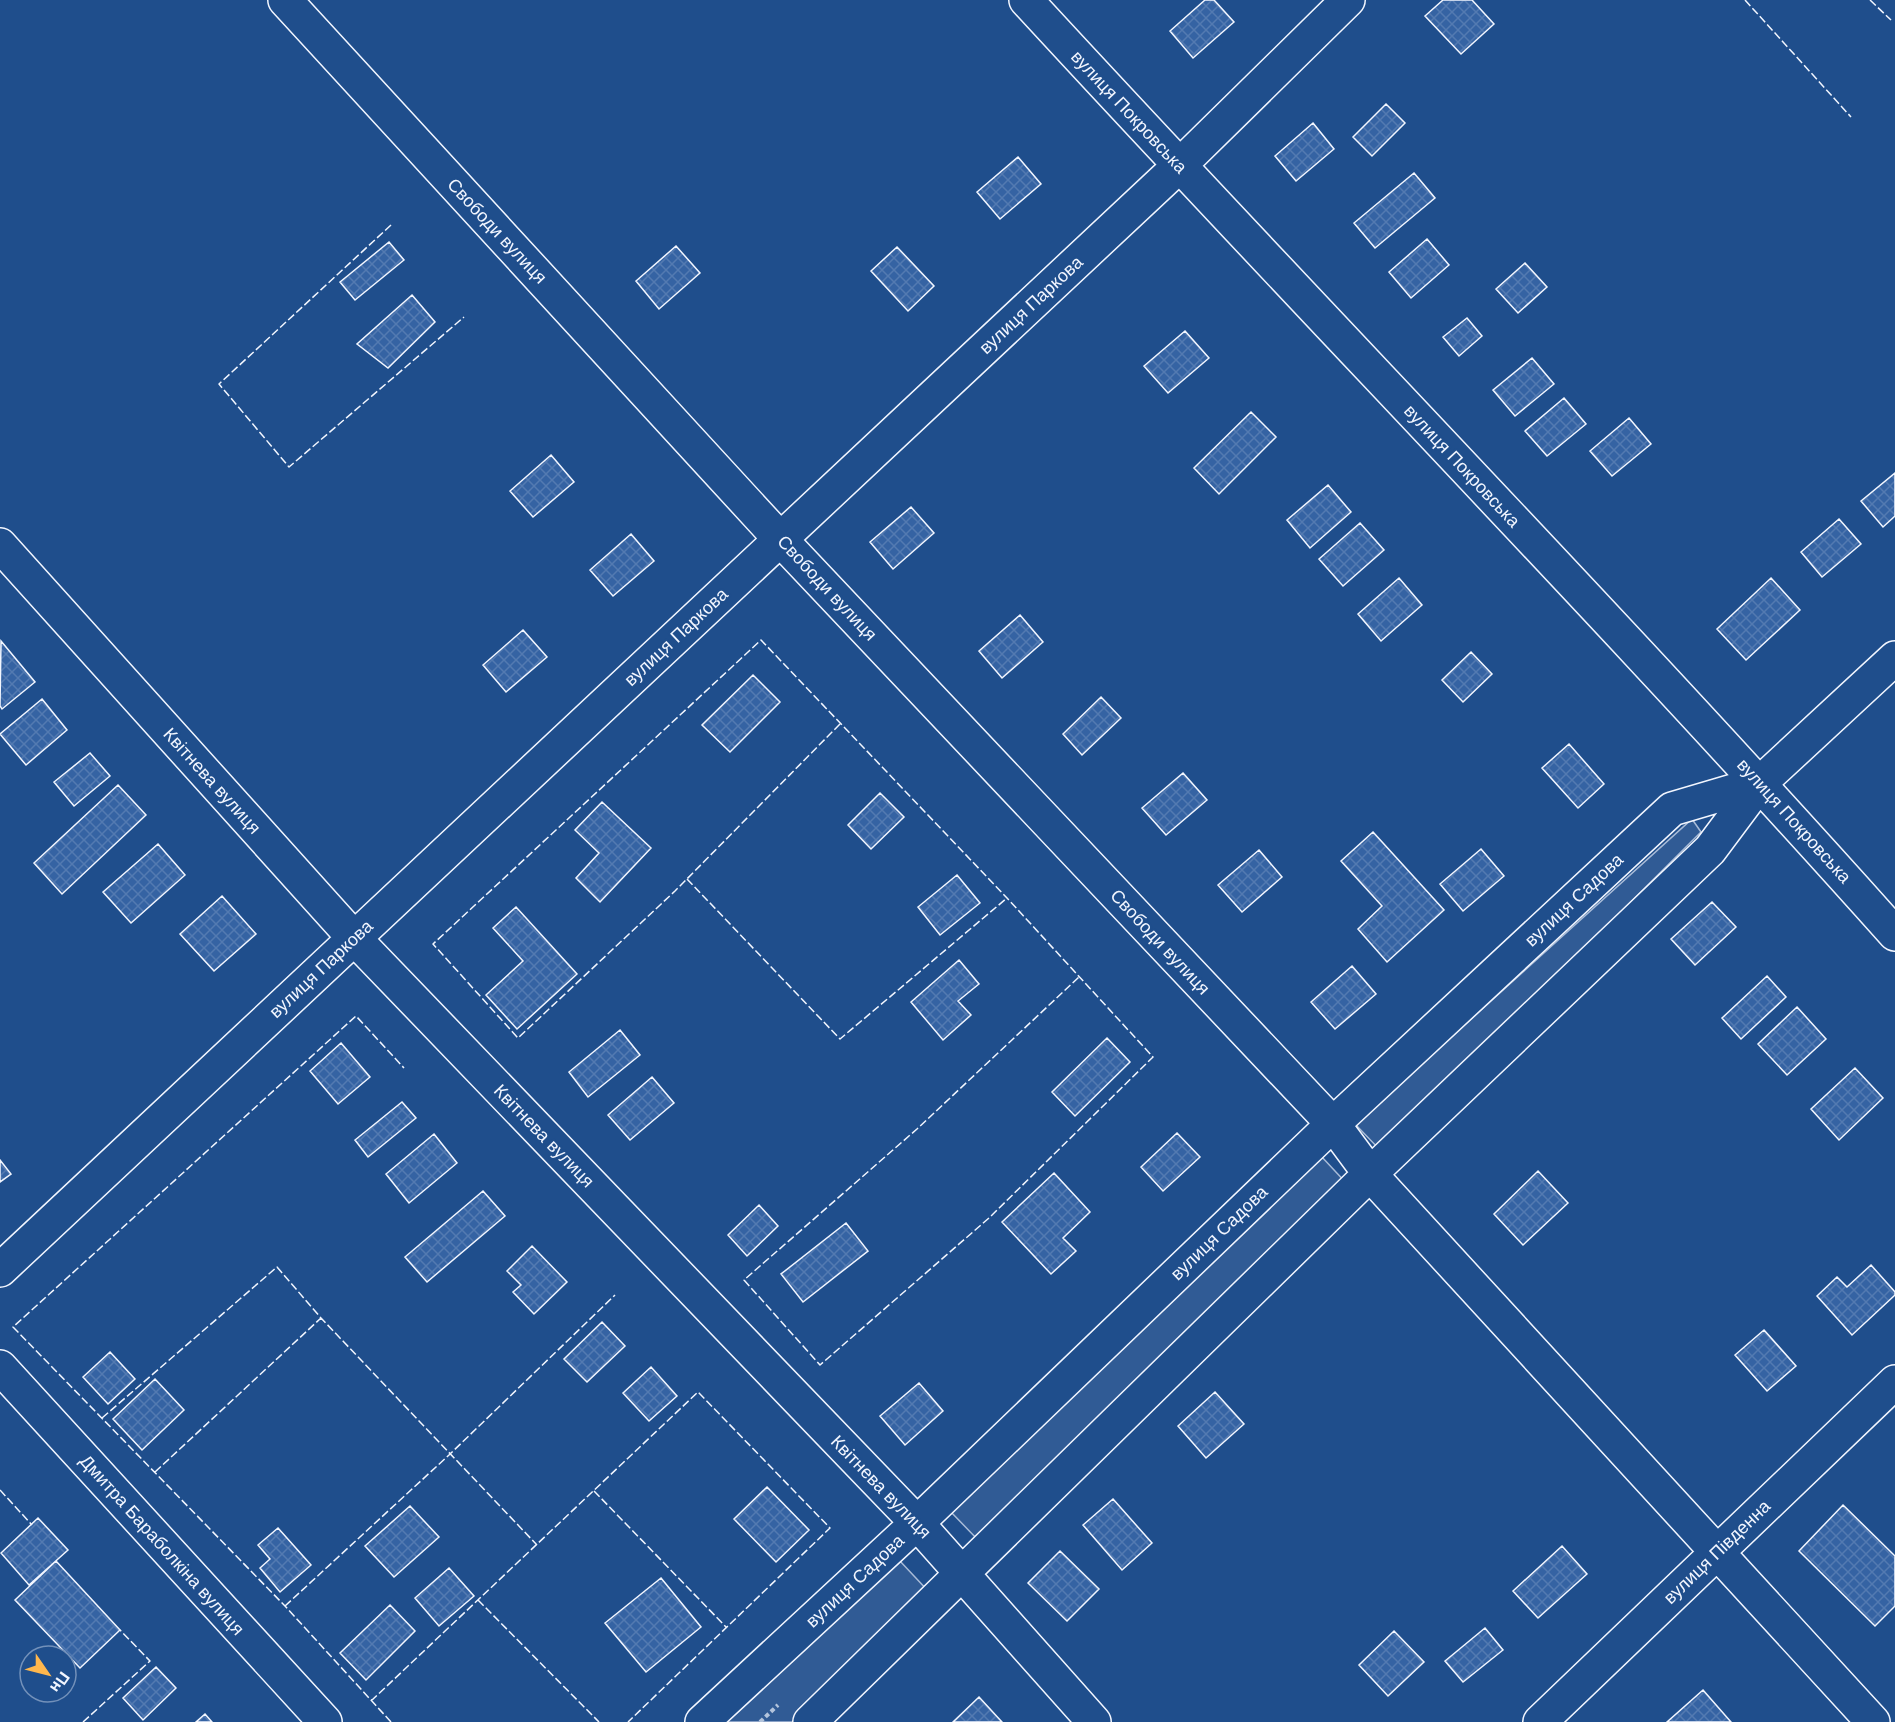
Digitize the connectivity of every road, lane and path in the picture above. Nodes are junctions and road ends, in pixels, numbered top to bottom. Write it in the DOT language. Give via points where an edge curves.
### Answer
graph roads {
  1 [pos="285,0"];
  2 [pos="1026,0"];
  3 [pos="1348,0"];
  4 [pos="1179,166"];
  5 [pos="781,540"];
  6 [pos="0,546"];
  7 [pos="1895,658"];
  8 [pos="1760,783"];
  9 [pos="1895,934"];
  10 [pos="354,938"];
  11 [pos="1333,1124"];
  12 [pos="1370,1174"];
  13 [pos="0,1270"];
  14 [pos="0,1367"];
  15 [pos="1895,1382"];
  16 [pos="917,1523"];
  17 [pos="1717,1552"];
  18 [pos="963,1574"];
  19 [pos="325,1722"];
  20 [pos="702,1722"];
  21 [pos="810,1722"];
  22 [pos="1094,1722"];
  23 [pos="1540,1722"];
  24 [pos="1873,1722"];
  1 -- 5 [label="street, Свободи вулиця"];
  2 -- 4 [label="street, вулиця Покровська"];
  3 -- 4 [label="street, вулиця Паркова"];
  4 -- 5 [label="street, вулиця Паркова"];
  4 -- 8 [label="street, вулиця Покровська"];
  5 -- 10 [label="street, вулиця Паркова"];
  5 -- 11 [label="street, Свободи вулиця"];
  6 -- 10 [label="street, Квітнева вулиця"];
  7 -- 8 [label="street, вулиця Садова"];
  8 -- 9 [label="street, вулиця Покровська"];
  8 -- 11 [label="street, вулиця Садова" via="1672,809"];
  8 -- 12 [label="street, вулиця Садова" via="1710,850"];
  10 -- 13 [label="street, вулиця Паркова"];
  10 -- 16 [label="street, Квітнева вулиця"];
  11 -- 12 [label="street, Свободи вулиця"];
  11 -- 16 [label="street, вулиця Садова"];
  12 -- 17 [label="street, Свободи вулиця"];
  12 -- 18 [label="street, вулиця Садова"];
  14 -- 19 [label="street, Дмитра Бараболкіна вулиця"];
  15 -- 17 [label="street, вулиця Південна"];
  16 -- 18 [label="street, Квітнева вулиця"];
  16 -- 20 [label="street, вулиця Садова"];
  17 -- 23 [label="street, вулиця Південна"];
  17 -- 24 [label="street, Свободи вулиця"];
  18 -- 21 [label="street, вулиця Садова"];
  18 -- 22 [label="street, Квітнева вулиця"];
}
